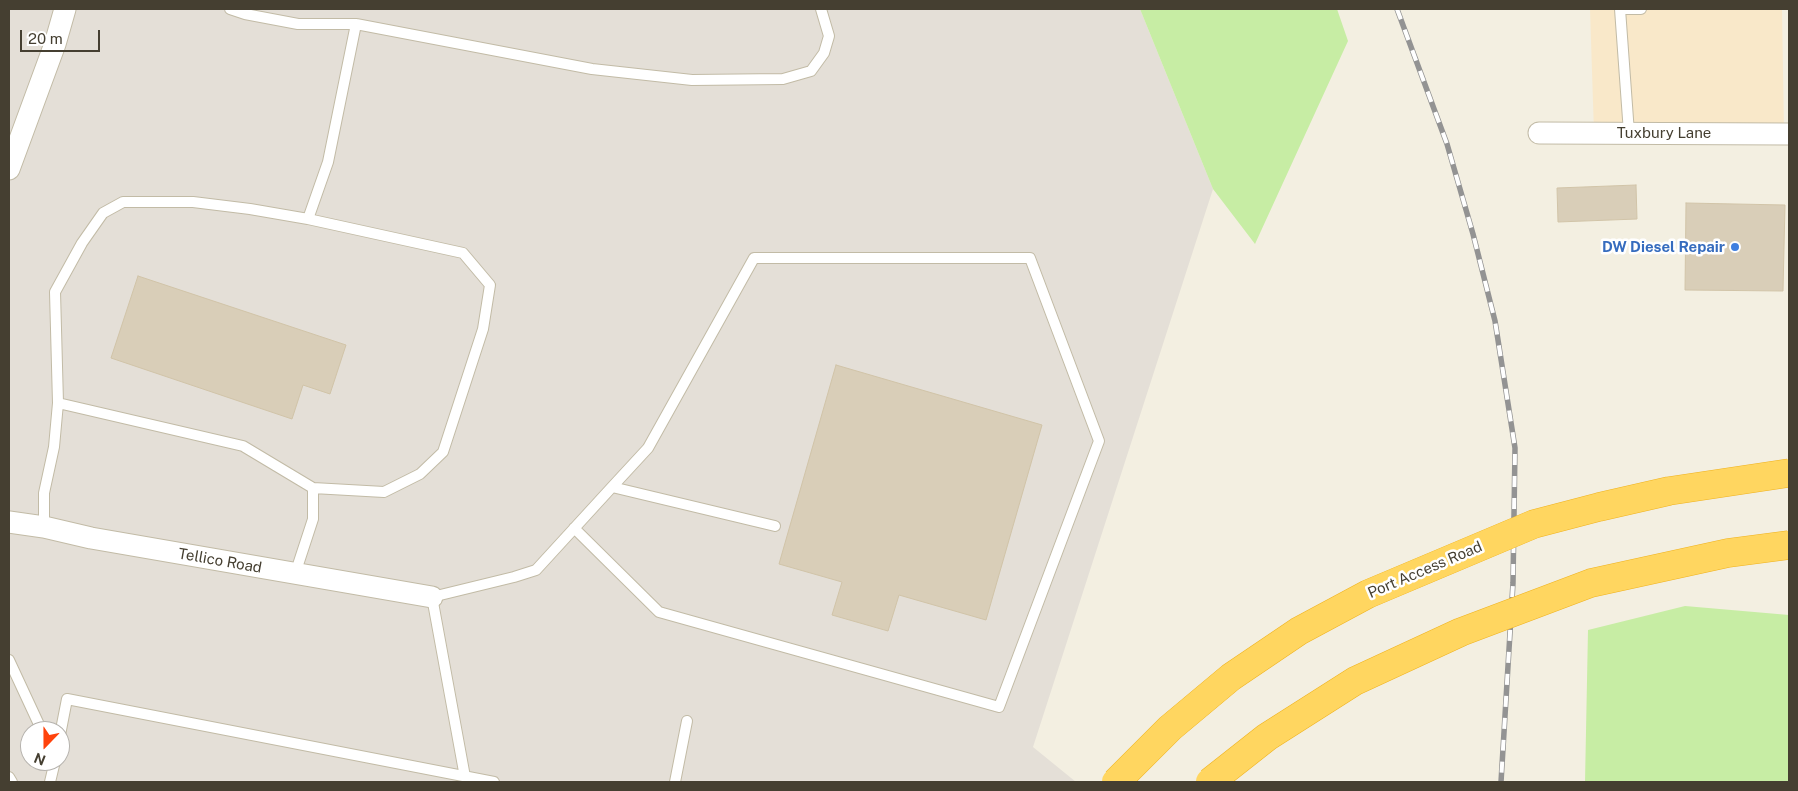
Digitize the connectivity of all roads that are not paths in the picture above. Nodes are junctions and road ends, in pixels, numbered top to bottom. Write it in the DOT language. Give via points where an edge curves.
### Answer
graph roads {
  1 [pos="64,9"];
  2 [pos="230,9"];
  3 [pos="820,9"];
  4 [pos="1641,9"];
  5 [pos="356,24"];
  6 [pos="1539,133"];
  7 [pos="1629,133"];
  8 [pos="1789,134"];
  9 [pos="9,169"];
  10 [pos="308,219"];
  11 [pos="58,403"];
  12 [pos="1789,473"];
  13 [pos="612,487"];
  14 [pos="313,488"];
  15 [pos="9,522"];
  16 [pos="775,526"];
  17 [pos="44,527"];
  18 [pos="574,528"];
  19 [pos="1789,545"];
  20 [pos="295,574"];
  21 [pos="432,597"];
  22 [pos="9,660"];
  23 [pos="37,721"];
  24 [pos="63,721"];
  25 [pos="687,722"];
  26 [pos="9,777"];
  27 [pos="443,777"];
  28 [pos="465,777"];
  29 [pos="12,782"];
  30 [pos="494,782"];
  31 [pos="674,782"];
  32 [pos="1116,782"];
  33 [pos="1210,782"];
  1 -- 9 [label="street" via="55,44"];
  2 -- 5 [label="lane" via="298,24"];
  3 -- 5 [label="lane" via="829,36 824,53 811,71 783,79 692,80 592,69"];
  4 -- 7 [label="lane" via="1620,9"];
  5 -- 10 [label="lane" via="328,162"];
  6 -- 7 [label="street, Tuxbury Lane"];
  7 -- 8 [label="street, Tuxbury Lane"];
  10 -- 11 [label="lane" via="193,202 123,202 103,213 55,292"];
  10 -- 14 [label="lane" via="463,253 490,285 483,329 443,452 420,474 384,492"];
  11 -- 14 [label="lane" via="243,446"];
  11 -- 17 [label="lane" via="54,447 44,493"];
  12 -- 32 [label="highway, Port Access Road, bridge" via="1670,491 1534,524 1368,594 1299,631 1231,677 1170,728"];
  13 -- 16 [label="lane"];
  13 -- 18 [label="lane"];
  13 -- 18 [label="lane" via="648,448 754,258 1030,258 1099,441 999,707 660,612"];
  14 -- 20 [label="lane" via="313,519"];
  15 -- 17 [label="street, Tellico Road"];
  17 -- 20 [label="street, Tellico Road"];
  18 -- 21 [label="lane" via="536,570"];
  19 -- 33 [label="highway, bridge" via="1728,553 1591,582 1461,632 1355,681 1267,737"];
  20 -- 21 [label="street, Tellico Road"];
  21 -- 28 [label="lane"];
  22 -- 23 [label="lane"];
  24 -- 27 [label="lane" via="67,700"];
  25 -- 31 [label="lane"];
  26 -- 29 [label="lane"];
  27 -- 28 [label="lane"];
  28 -- 30 [label="lane"];
}
